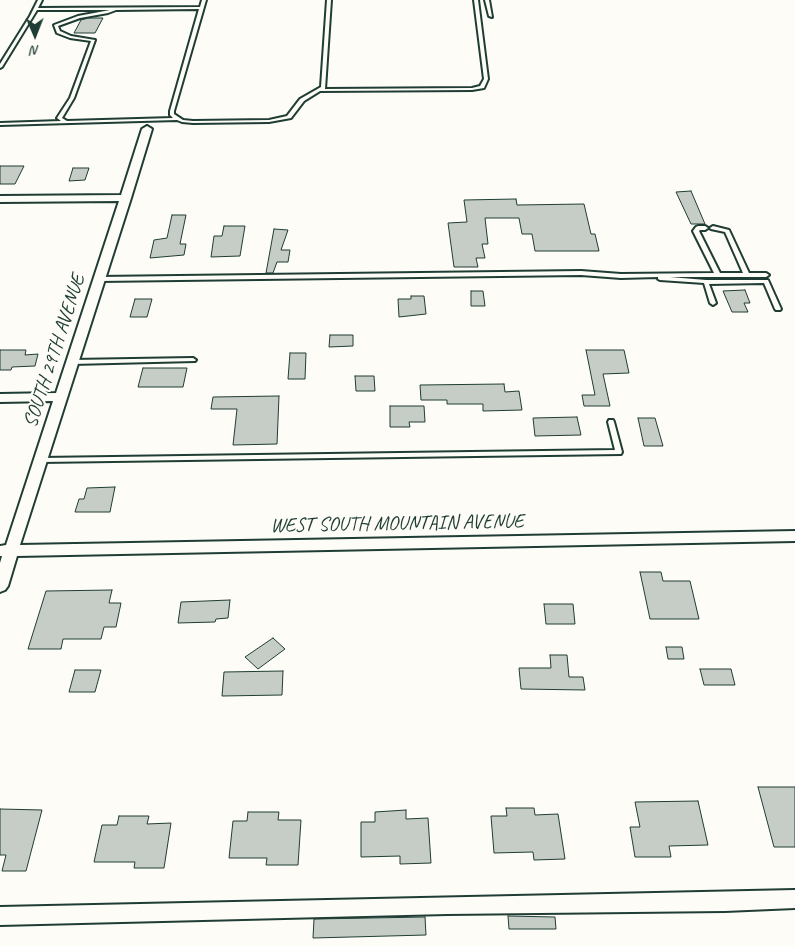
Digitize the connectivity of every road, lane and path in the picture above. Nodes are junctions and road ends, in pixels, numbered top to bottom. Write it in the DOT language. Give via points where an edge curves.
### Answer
graph roads {
  1 [pos="40,0"];
  2 [pos="204,0"];
  3 [pos="329,0"];
  4 [pos="476,0"];
  5 [pos="488,0"];
  6 [pos="116,8"];
  7 [pos="201,8"];
  8 [pos="36,9"];
  9 [pos="490,16"];
  10 [pos="0,67"];
  11 [pos="320,90"];
  12 [pos="176,119"];
  13 [pos="66,122"];
  14 [pos="0,124"];
  15 [pos="147,129"];
  16 [pos="126,198"];
  17 [pos="0,199"];
  18 [pos="704,228"];
  19 [pos="713,228"];
  20 [pos="718,275"];
  21 [pos="747,275"];
  22 [pos="647,276"];
  23 [pos="766,276"];
  24 [pos="99,279"];
  25 [pos="706,282"];
  26 [pos="714,303"];
  27 [pos="778,309"];
  28 [pos="193,360"];
  29 [pos="72,362"];
  30 [pos="61,397"];
  31 [pos="0,398"];
  32 [pos="611,422"];
  33 [pos="41,460"];
  34 [pos="795,536"];
  35 [pos="5,552"];
  36 [pos="0,586"];
  37 [pos="795,898"];
  38 [pos="0,916"];
  1 -- 8 [label="lane"];
  2 -- 7 [label="lane"];
  3 -- 11 [label="lane" via="324,86"];
  4 -- 11 [label="lane" via="486,79 482,87"];
  5 -- 9 [label="lane"];
  6 -- 7 [label="lane"];
  6 -- 8 [label="lane"];
  6 -- 13 [label="lane" via="56,25 58,32 70,37 93,40 72,98 59,118"];
  7 -- 12 [label="lane" via="172,111"];
  8 -- 10 [label="lane"];
  11 -- 12 [label="lane" via="302,100 292,115 278,120 193,122"];
  12 -- 13 [label="lane"];
  13 -- 14 [label="lane"];
  15 -- 16 [label="street, SOUTH 29TH AVENUE"];
  16 -- 17 [label="street"];
  16 -- 24 [label="street, SOUTH 29TH AVENUE"];
  18 -- 20 [label="lane" via="696,231"];
  19 -- 21 [label="lane" via="727,230"];
  20 -- 21 [label="lane"];
  20 -- 22 [label="lane"];
  21 -- 23 [label="lane"];
  22 -- 24 [label="lane" via="581,273"];
  22 -- 25 [label="lane"];
  24 -- 29 [label="street, SOUTH 29TH AVENUE"];
  25 -- 26 [label="lane"];
  25 -- 27 [label="lane" via="766,281"];
  28 -- 29 [label="lane"];
  29 -- 30 [label="street, SOUTH 29TH AVENUE"];
  30 -- 31 [label="street"];
  30 -- 33 [label="street, SOUTH 29TH AVENUE"];
  32 -- 33 [label="lane" via="619,452"];
  33 -- 35 [label="street, SOUTH 29TH AVENUE"];
  34 -- 35 [label="street, WEST SOUTH MOUNTAIN AVENUE"];
  35 -- 36 [label="street, SOUTH 29TH AVENUE"];
  37 -- 38 [label="street"];
}
